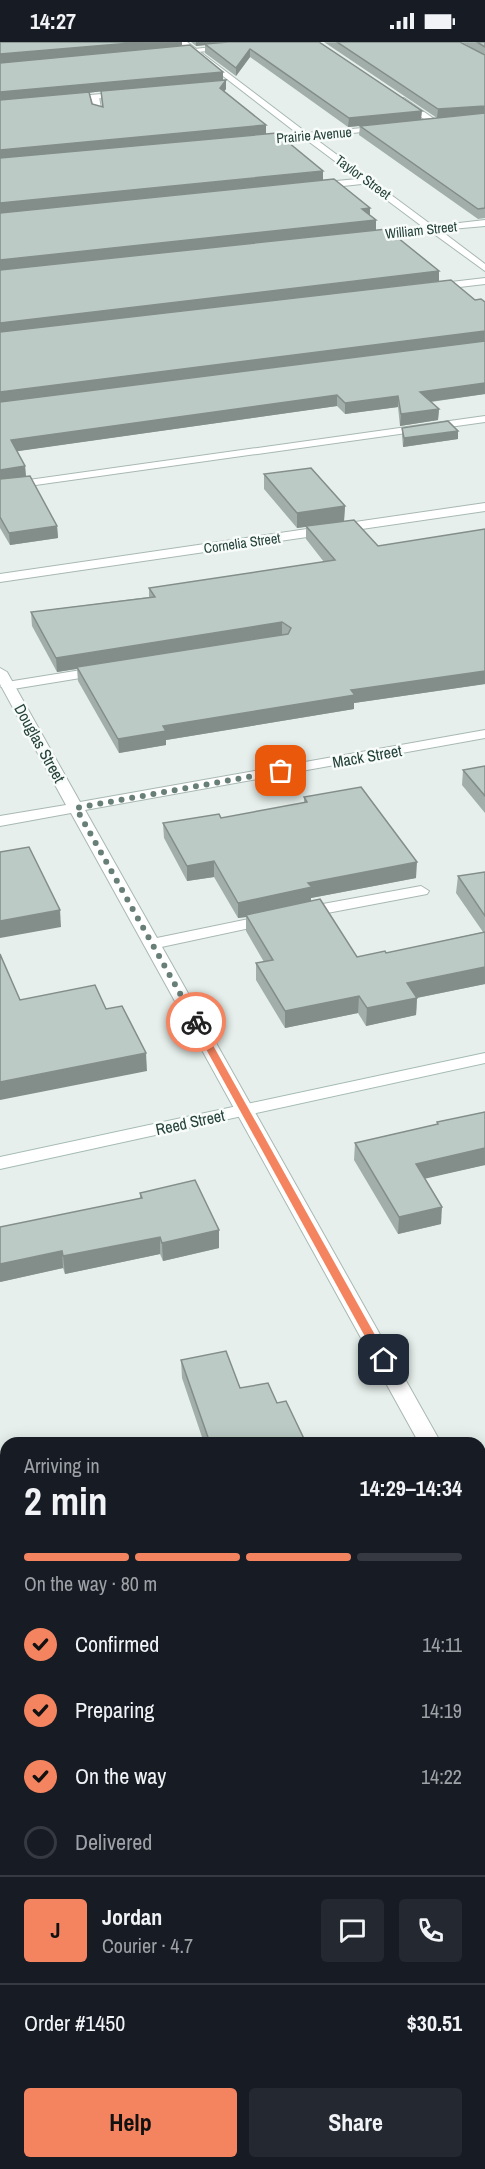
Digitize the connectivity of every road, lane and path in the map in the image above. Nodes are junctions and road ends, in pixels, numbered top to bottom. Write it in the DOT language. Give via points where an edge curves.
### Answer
graph roads {
  1 [pos="183,42"];
  2 [pos="237,46"];
  3 [pos="194,50"];
  4 [pos="159,53"];
  5 [pos="236,84"];
  6 [pos="225,85"];
  7 [pos="390,92"];
  8 [pos="130,94"];
  9 [pos="95,97"];
  10 [pos="59,100"];
  11 [pos="99,112"];
  12 [pos="446,122"];
  13 [pos="436,123"];
  14 [pos="424,124"];
  15 [pos="389,127"];
  16 [pos="306,135"];
  17 [pos="247,141"];
  18 [pos="368,181"];
  19 [pos="309,186"];
  20 [pos="485,223"];
  21 [pos="433,228"];
  22 [pos="363,236"];
  23 [pos="485,268"];
  24 [pos="485,281"];
  25 [pos="426,288"];
  26 [pos="485,419"];
  27 [pos="0,487"];
  28 [pos="485,507"];
  29 [pos="0,578"];
  30 [pos="110,669"];
  31 [pos="4,684"];
  32 [pos="485,734"];
  33 [pos="76,808"];
  34 [pos="0,821"];
  35 [pos="421,891"];
  36 [pos="152,944"];
  37 [pos="485,1058"];
  38 [pos="244,1110"];
  39 [pos="0,1163"];
  40 [pos="427,1437"];
  1 -- 3 [label="street, Taylor Street"];
  2 -- 3 [label="street"];
  3 -- 4 [label="street"];
  3 -- 5 [label="street, Taylor Street"];
  5 -- 6 [label="street"];
  5 -- 16 [label="street, Taylor Street"];
  7 -- 13 [label="street"];
  8 -- 9 [label="street"];
  9 -- 10 [label="street"];
  9 -- 11 [label="street"];
  12 -- 13 [label="street"];
  13 -- 14 [label="street"];
  15 -- 16 [label="street, Prairie Avenue"];
  16 -- 17 [label="street, Prairie Avenue"];
  16 -- 18 [label="street, Taylor Street"];
  18 -- 19 [label="street"];
  18 -- 21 [label="street, Taylor Street"];
  20 -- 21 [label="street, William Street"];
  21 -- 22 [label="street, William Street"];
  21 -- 23 [label="street, Taylor Street"];
  24 -- 25 [label="street"];
  26 -- 27 [label="street"];
  28 -- 29 [label="street, Cornelia Street"];
  30 -- 31 [label="street"];
  31 -- 33 [label="street, Douglas Street"];
  32 -- 33 [label="street, Mack Street"];
  33 -- 34 [label="street, Mack Street"];
  33 -- 36 [label="street, Douglas Street"];
  35 -- 36 [label="street"];
  36 -- 38 [label="street, Douglas Street"];
  37 -- 38 [label="street, Reed Street"];
  38 -- 39 [label="street, Reed Street"];
  38 -- 40 [label="street, Douglas Street"];
}
